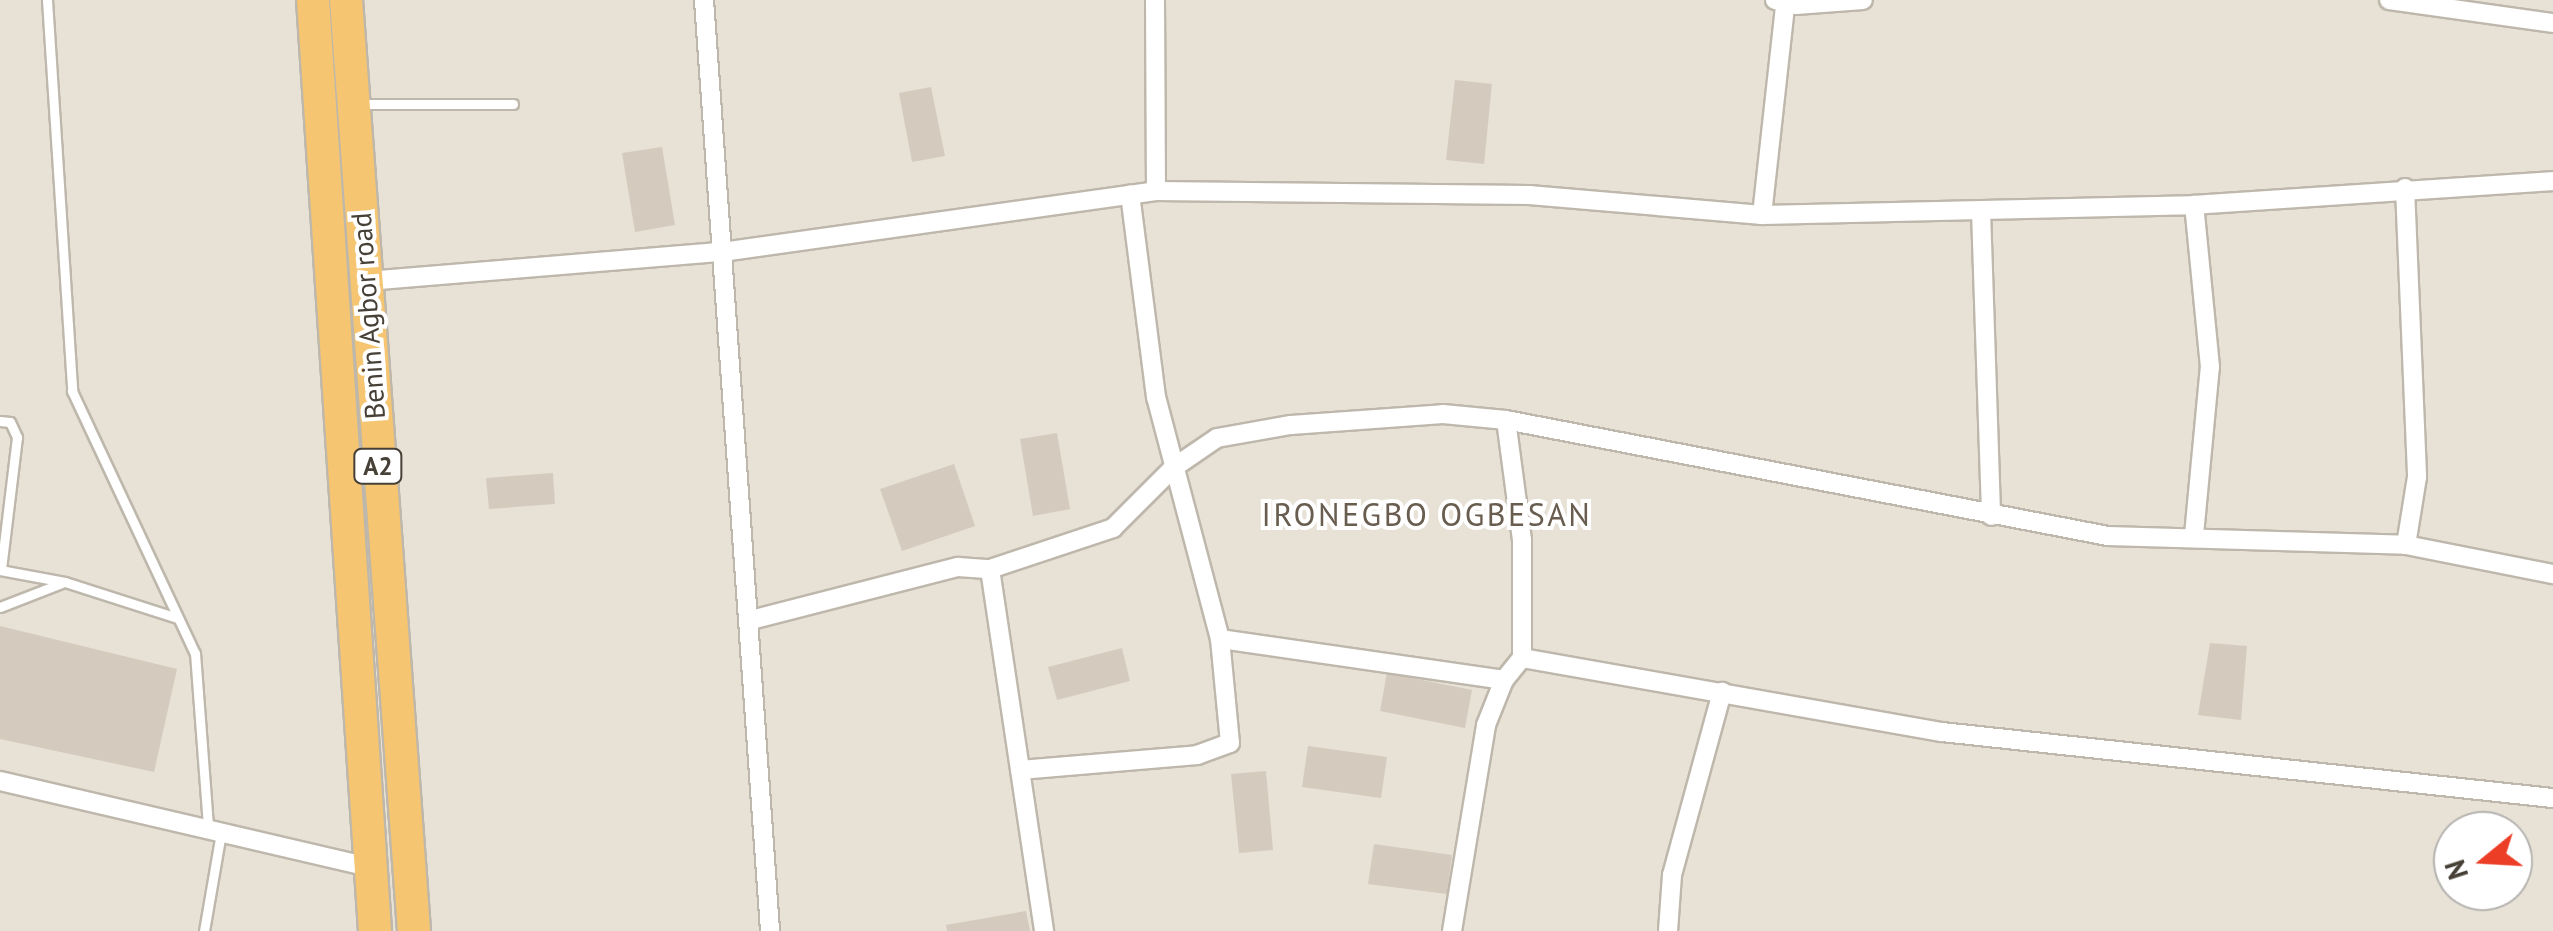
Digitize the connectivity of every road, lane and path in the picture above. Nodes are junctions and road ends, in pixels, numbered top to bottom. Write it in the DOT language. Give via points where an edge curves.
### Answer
graph roads {
  1 [pos="47,0"];
  2 [pos="314,0"];
  3 [pos="346,0"];
  4 [pos="704,0"];
  5 [pos="1156,0"];
  6 [pos="1863,0"];
  7 [pos="2389,0"];
  8 [pos="1788,2"];
  9 [pos="2553,23"];
  10 [pos="354,104"];
  11 [pos="513,104"];
  12 [pos="2553,180"];
  13 [pos="2405,188"];
  14 [pos="1156,192"];
  15 [pos="1130,195"];
  16 [pos="2194,205"];
  17 [pos="1982,211"];
  18 [pos="1762,215"];
  19 [pos="722,252"];
  20 [pos="367,281"];
  21 [pos="1506,420"];
  22 [pos="0,421"];
  23 [pos="1173,468"];
  24 [pos="1991,516"];
  25 [pos="2194,535"];
  26 [pos="2406,545"];
  27 [pos="990,569"];
  28 [pos="0,570"];
  29 [pos="2553,574"];
  30 [pos="64,582"];
  31 [pos="0,607"];
  32 [pos="177,618"];
  33 [pos="751,620"];
  34 [pos="1220,639"];
  35 [pos="1522,658"];
  36 [pos="1504,680"];
  37 [pos="1722,692"];
  38 [pos="1020,770"];
  39 [pos="0,781"];
  40 [pos="2553,798"];
  41 [pos="215,829"];
  42 [pos="371,867"];
  43 [pos="204,931"];
  44 [pos="375,931"];
  45 [pos="414,931"];
  46 [pos="770,931"];
  47 [pos="1044,931"];
  48 [pos="1452,931"];
  49 [pos="1668,931"];
  1 -- 32 [label="lane" via="72,391"];
  2 -- 42 [label="highway, Benin Agbor road / A2"];
  3 -- 10 [label="highway, Benin Agbor road / A2"];
  4 -- 19 [label="street"];
  5 -- 14 [label="street"];
  6 -- 8 [label="street"];
  7 -- 9 [label="street"];
  8 -- 18 [label="street"];
  10 -- 11 [label="lane"];
  10 -- 20 [label="highway, Benin Agbor road / A2"];
  12 -- 13 [label="street"];
  13 -- 16 [label="street"];
  13 -- 26 [label="street" via="2417,477"];
  14 -- 15 [label="street"];
  14 -- 18 [label="street" via="1529,195"];
  15 -- 19 [label="street"];
  15 -- 23 [label="street" via="1156,397"];
  16 -- 17 [label="street"];
  16 -- 25 [label="street" via="2210,367"];
  17 -- 18 [label="street"];
  17 -- 24 [label="street"];
  19 -- 20 [label="street"];
  19 -- 33 [label="street"];
  20 -- 45 [label="highway, Benin Agbor road / A2"];
  21 -- 23 [label="street" via="1443,414 1291,425 1217,438"];
  21 -- 24 [label="street"];
  21 -- 35 [label="street" via="1522,540"];
  22 -- 28 [label="lane" via="10,422 16,437"];
  23 -- 27 [label="street" via="1114,528"];
  23 -- 34 [label="street"];
  24 -- 25 [label="street" via="2108,536"];
  25 -- 26 [label="street"];
  26 -- 29 [label="street"];
  27 -- 33 [label="street" via="958,567"];
  27 -- 38 [label="street"];
  28 -- 30 [label="lane"];
  30 -- 31 [label="lane"];
  30 -- 32 [label="lane"];
  32 -- 41 [label="lane" via="195,653"];
  33 -- 46 [label="street"];
  34 -- 36 [label="street"];
  34 -- 38 [label="street" via="1230,743 1219,750"];
  35 -- 36 [label="street"];
  35 -- 37 [label="street"];
  36 -- 48 [label="street" via="1486,725"];
  37 -- 40 [label="street" via="2122,756 2288,765"];
  37 -- 49 [label="street" via="1672,875"];
  38 -- 47 [label="street"];
  39 -- 41 [label="street"];
  41 -- 42 [label="street"];
  41 -- 43 [label="lane"];
  42 -- 44 [label="highway, Benin Agbor road / A2"];
}
